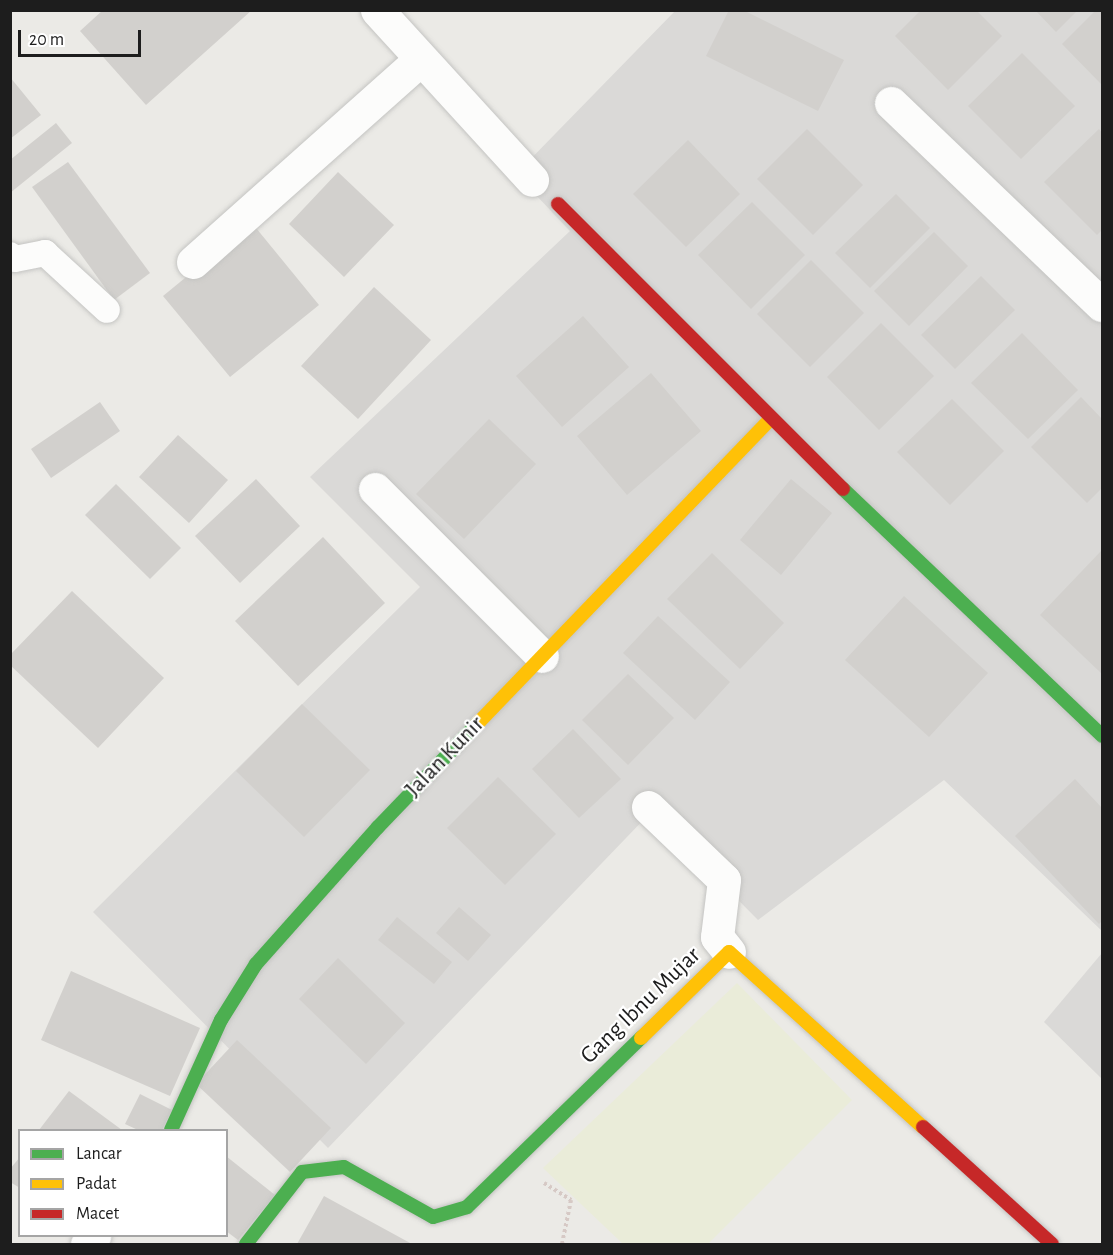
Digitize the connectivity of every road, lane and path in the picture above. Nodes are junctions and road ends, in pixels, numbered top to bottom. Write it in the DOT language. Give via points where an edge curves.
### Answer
graph roads {
  1 [pos="376,10"];
  2 [pos="421,59"];
  3 [pos="891,103"];
  4 [pos="532,180"];
  5 [pos="558,204"];
  6 [pos="10,255"];
  7 [pos="193,262"];
  8 [pos="1102,304"];
  9 [pos="107,310"];
  10 [pos="770,419"];
  11 [pos="375,489"];
  12 [pos="542,656"];
  13 [pos="1102,736"];
  14 [pos="648,807"];
  15 [pos="729,952"];
  16 [pos="172,1129"];
  17 [pos="512,1163"];
  18 [pos="246,1245"];
  19 [pos="562,1245"];
  20 [pos="1052,1245"];
  1 -- 2 [label="street"];
  2 -- 4 [label="street"];
  2 -- 7 [label="street"];
  3 -- 8 [label="street"];
  5 -- 10 [label="street"];
  6 -- 9 [label="lane" via="15,260 45,253"];
  10 -- 12 [label="street, Jalan Kunir"];
  10 -- 13 [label="street"];
  11 -- 12 [label="street"];
  12 -- 16 [label="street, Jalan Kunir" via="378,827 256,964 221,1020"];
  14 -- 15 [label="street" via="724,880 717,937"];
  15 -- 17 [label="street, Gang Ibnu Mujar"];
  15 -- 20 [label="street, Gang Ibnu Mujar"];
  17 -- 18 [label="street, Gang Ibnu Mujar" via="467,1207 433,1217 344,1167 302,1172"];
  17 -- 19 [label="path" via="571,1200"];
}
